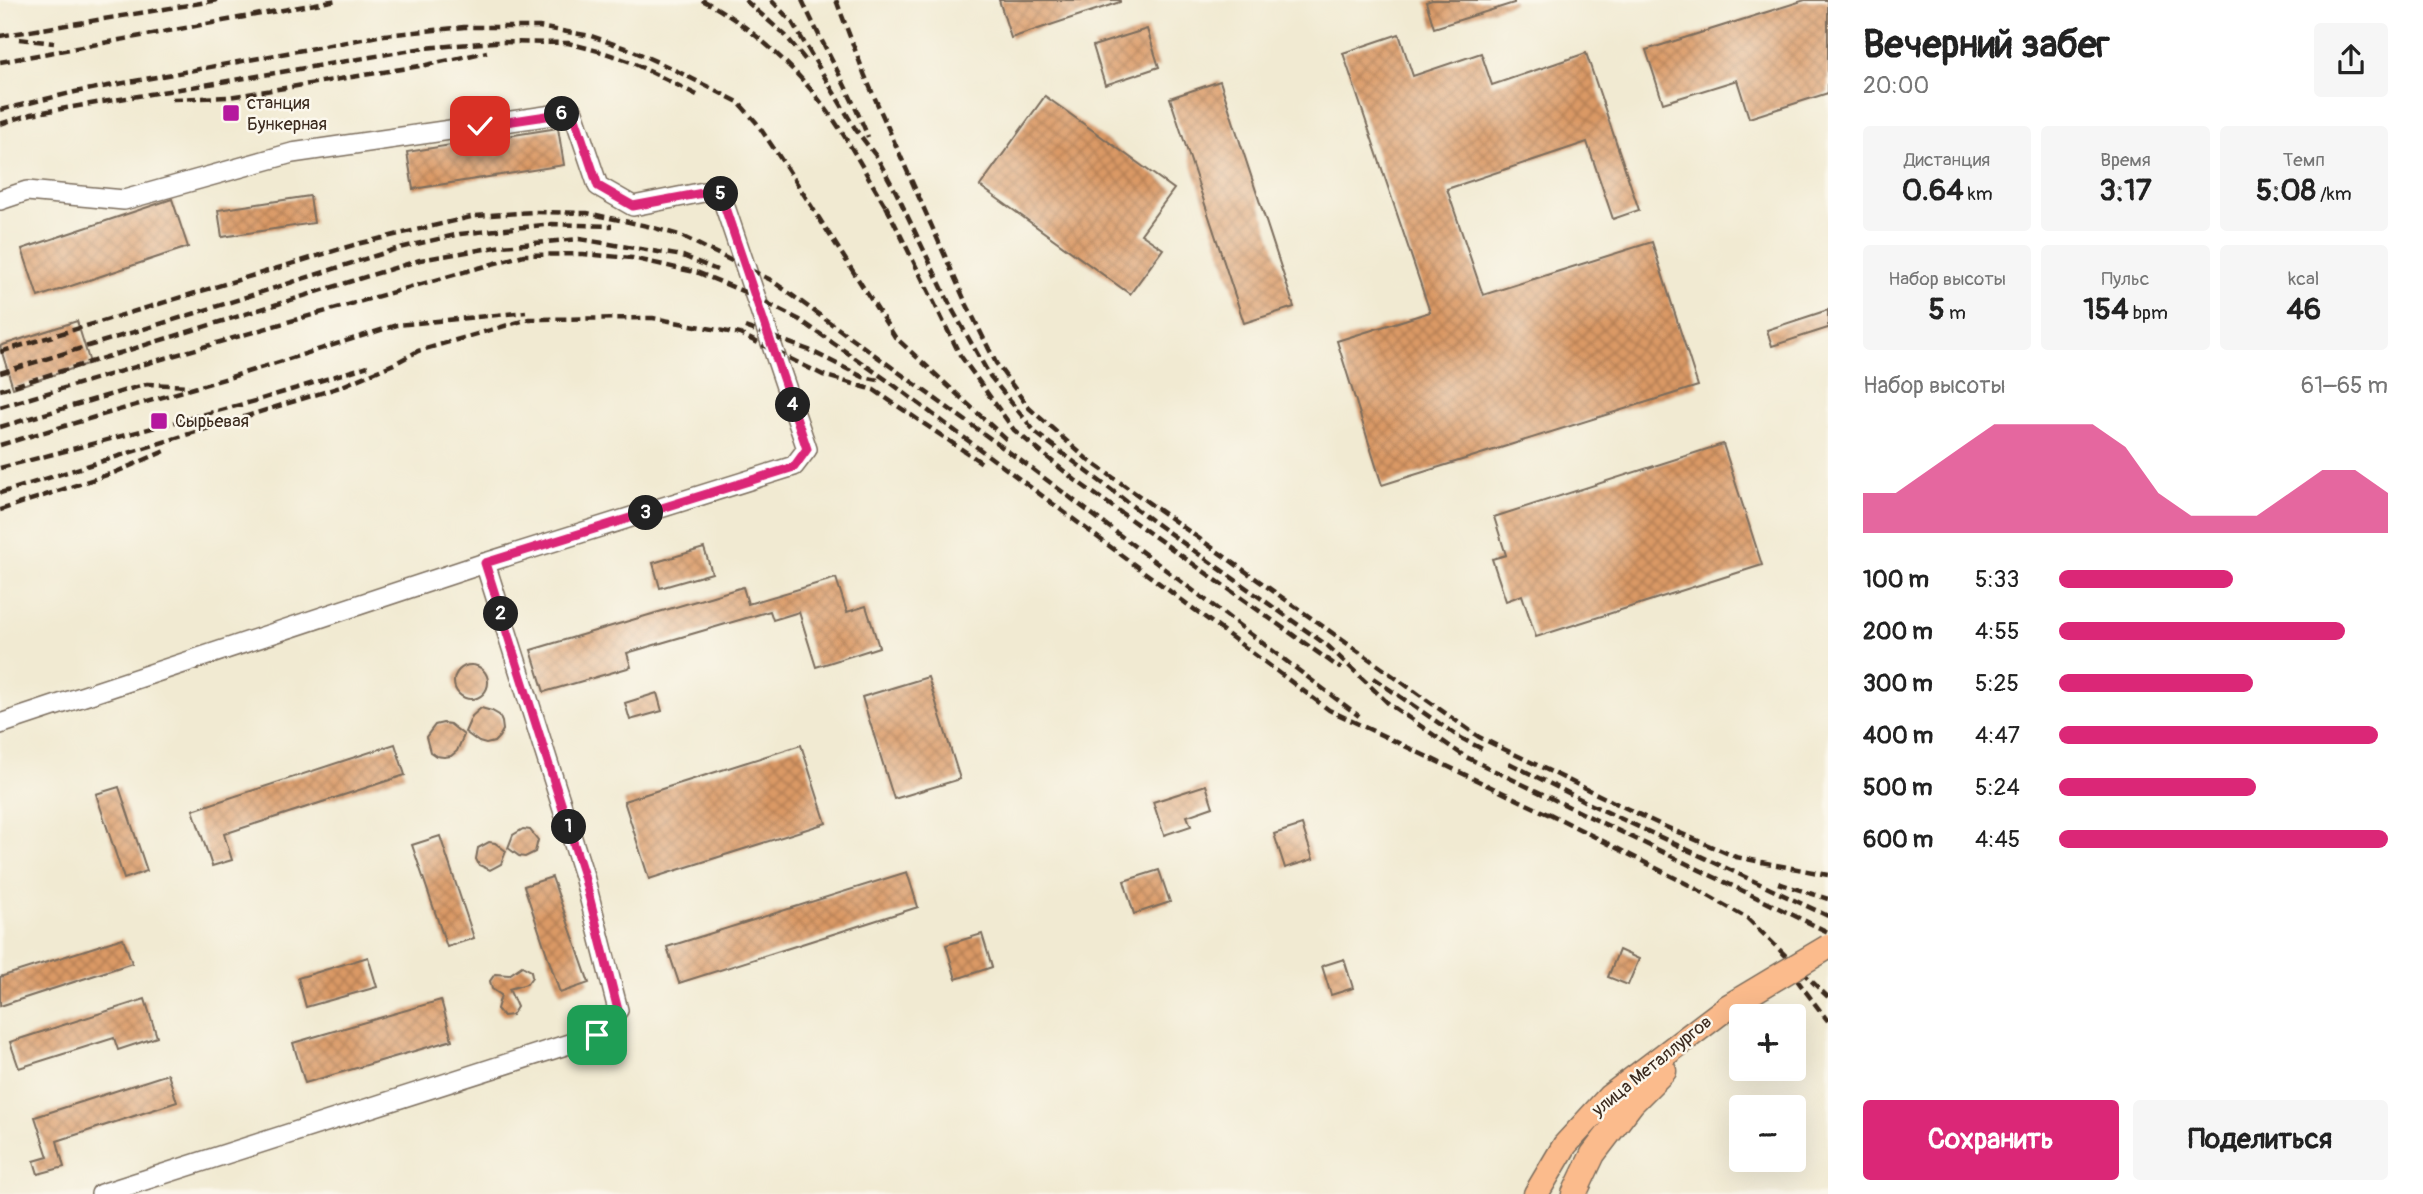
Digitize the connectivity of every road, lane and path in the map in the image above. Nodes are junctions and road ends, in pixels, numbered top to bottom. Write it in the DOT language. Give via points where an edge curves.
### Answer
graph roads {
  1 [pos="0,200"];
  2 [pos="485,563"];
  3 [pos="0,724"];
  4 [pos="1828,947"];
  5 [pos="1732,1004"];
  6 [pos="1729,1006"];
  7 [pos="101,1194"];
  8 [pos="1536,1194"];
  9 [pos="1574,1194"];
  1 -- 2 [label="lane" via="27,191 124,200 292,153 573,112 598,186 633,206 719,190 807,449 794,467"];
  2 -- 3 [label="lane"];
  2 -- 7 [label="lane" via="584,876 618,1010 597,1035"];
  4 -- 5 [label="main road, bridge"];
  6 -- 8 [label="main road, улица Металлургов" via="1609,1097 1565,1145"];
  6 -- 9 [label="main road, улица Металлургов" via="1632,1103 1593,1154"];
}
